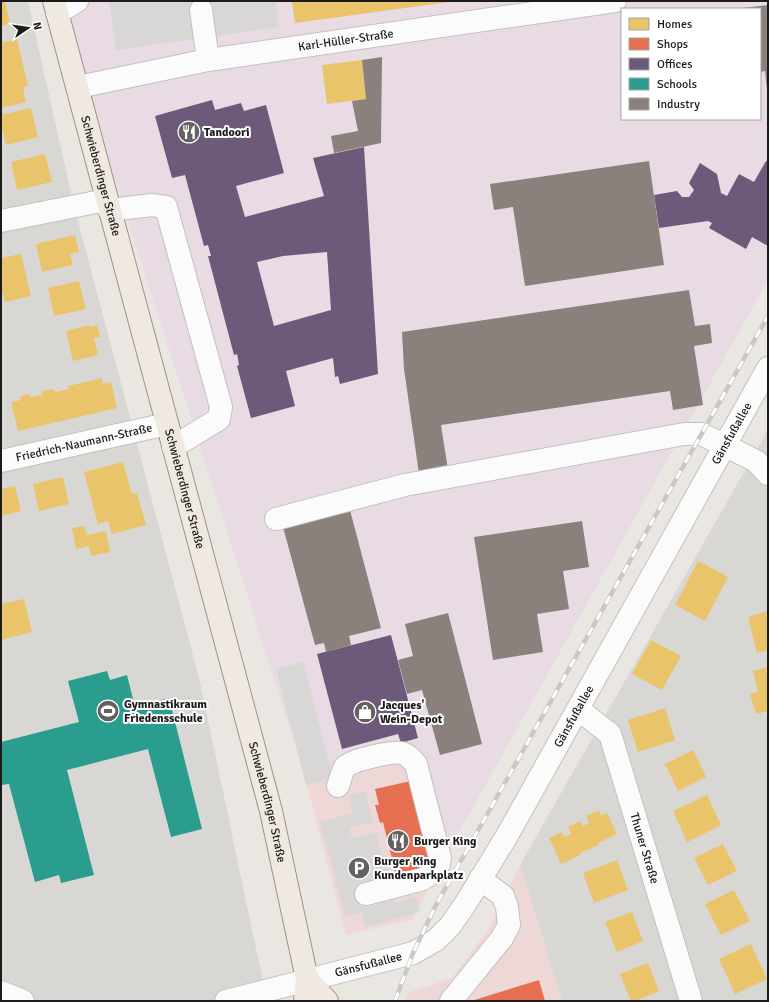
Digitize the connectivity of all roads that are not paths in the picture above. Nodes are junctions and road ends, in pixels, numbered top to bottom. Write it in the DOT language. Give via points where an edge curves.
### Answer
graph roads {
  1 [pos="77,1"];
  2 [pos="615,1"];
  3 [pos="559,5"];
  4 [pos="56,7"];
  5 [pos="202,10"];
  6 [pos="208,60"];
  7 [pos="78,87"];
  8 [pos="108,205"];
  9 [pos="1,221"];
  10 [pos="768,368"];
  11 [pos="167,424"];
  12 [pos="724,445"];
  13 [pos="173,447"];
  14 [pos="1,461"];
  15 [pos="768,474"];
  16 [pos="276,519"];
  17 [pos="578,709"];
  18 [pos="338,786"];
  19 [pos="480,879"];
  20 [pos="366,894"];
  21 [pos="307,979"];
  22 [pos="1,992"];
  23 [pos="23,1001"];
  24 [pos="226,1001"];
  25 [pos="306,1001"];
  26 [pos="327,1001"];
  27 [pos="451,1001"];
  28 [pos="691,1001"];
  1 -- 4 [label="street"];
  2 -- 3 [label="street, Karl-Hüller-Straße"];
  3 -- 6 [label="street, Karl-Hüller-Straße"];
  4 -- 7 [label="main road, Schwieberdinger Straße"];
  5 -- 6 [label="street"];
  6 -- 7 [label="street, Karl-Hüller-Straße"];
  7 -- 8 [label="main road, Schwieberdinger Straße"];
  8 -- 9 [label="street"];
  8 -- 11 [label="main road, Schwieberdinger Straße"];
  8 -- 13 [label="street" via="166,207 221,407 219,419"];
  10 -- 12 [label="street, Gänsfußallee"];
  11 -- 13 [label="main road, Schwieberdinger Straße"];
  11 -- 14 [label="street, Friedrich-Naumann-Straße"];
  12 -- 15 [label="street" via="756,461"];
  12 -- 16 [label="street" via="701,434 684,434 405,485"];
  12 -- 17 [label="street, Gänsfußallee"];
  13 -- 21 [label="main road, Schwieberdinger Straße" via="271,811"];
  17 -- 19 [label="street, Gänsfußallee"];
  17 -- 28 [label="street, Thuner Straße" via="610,734"];
  18 -- 20 [label="street" via="345,767 391,752 402,753 416,764 440,858 439,864 434,872 424,879"];
  19 -- 21 [label="street, Gänsfußallee" via="450,926 436,940 413,953"];
  19 -- 27 [label="street" via="502,896 507,907 509,925 502,938"];
  21 -- 24 [label="street, Gänsfußallee"];
  21 -- 25 [label="main road, Schwieberdinger Straße"];
  21 -- 26 [label="main road"];
  22 -- 23 [label="street"];
}
